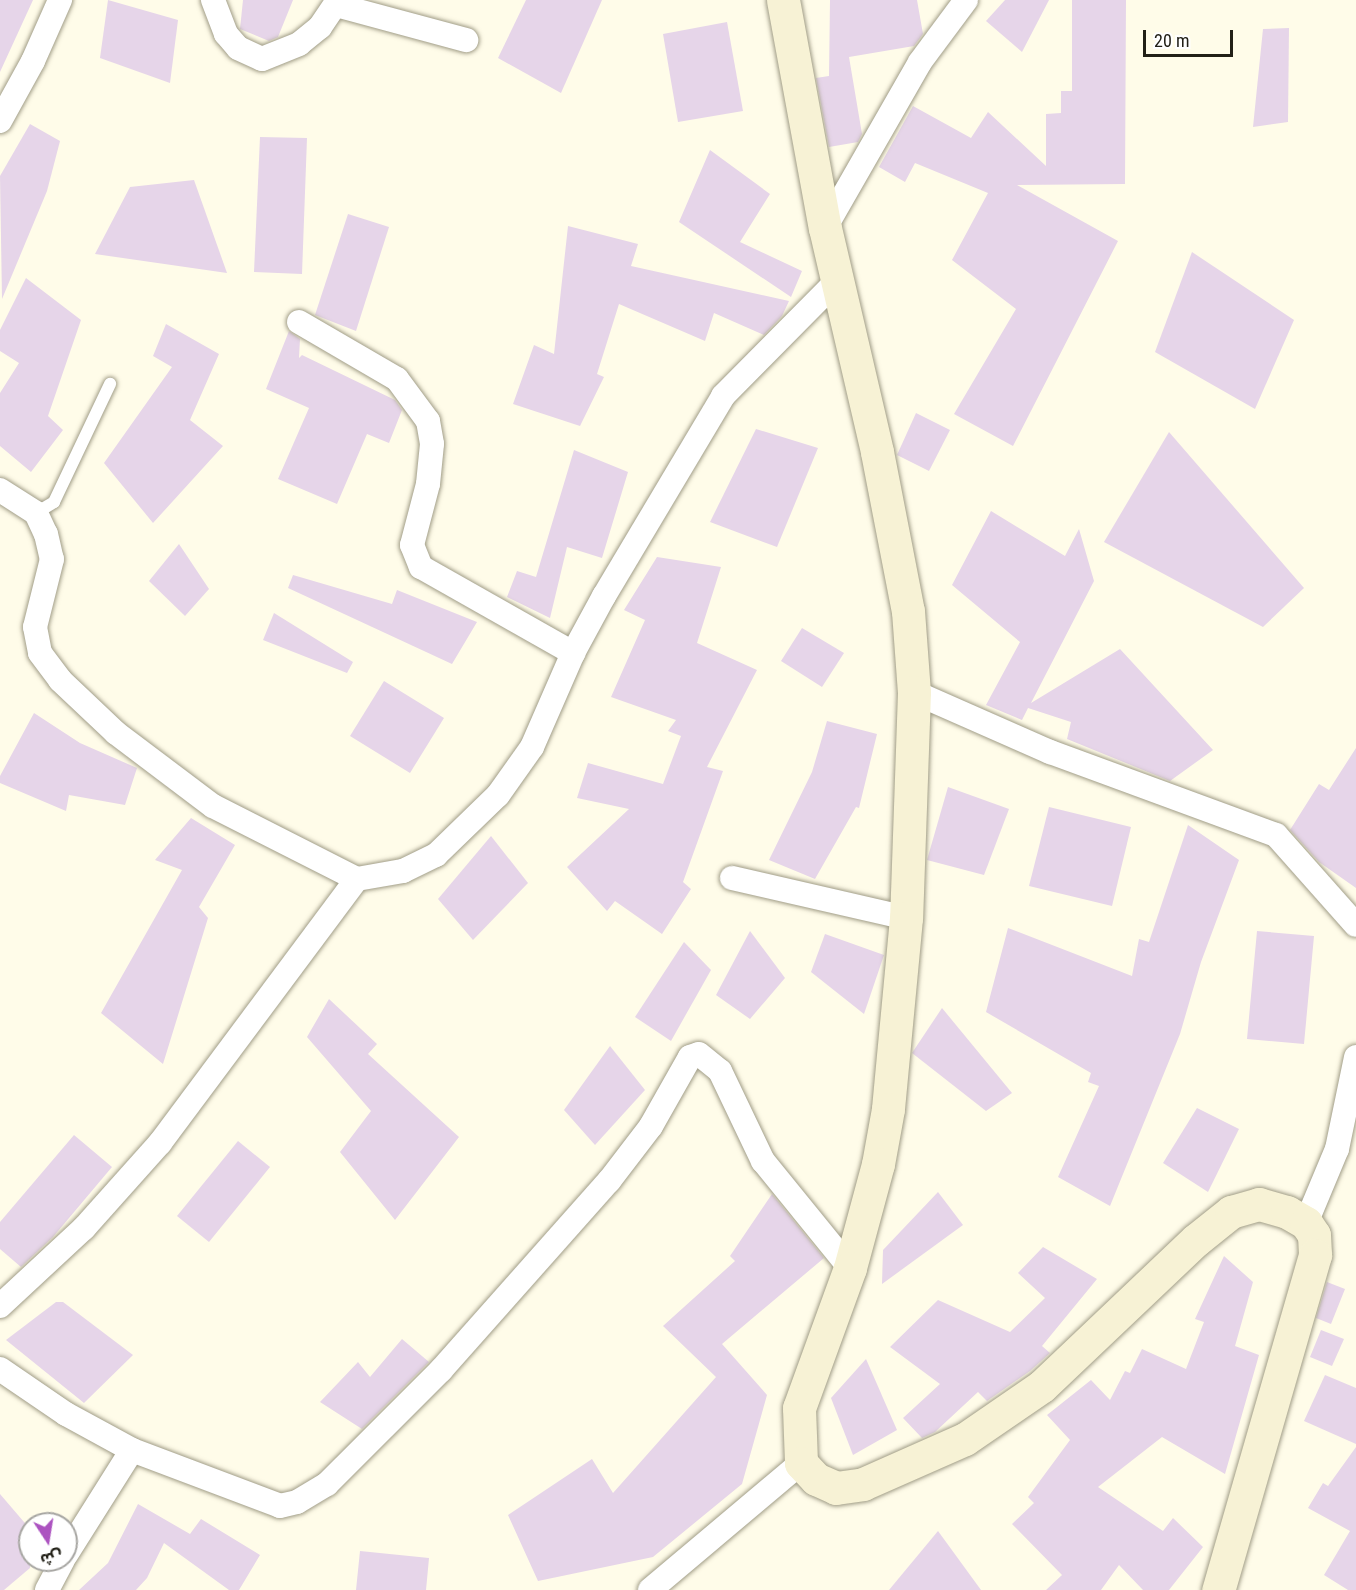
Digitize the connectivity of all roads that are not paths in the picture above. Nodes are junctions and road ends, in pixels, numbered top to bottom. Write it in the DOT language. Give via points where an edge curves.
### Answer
graph roads {
  1 [pos="60,0"];
  2 [pos="213,0"];
  3 [pos="783,0"];
  4 [pos="966,0"];
  5 [pos="337,2"];
  6 [pos="466,40"];
  7 [pos="0,121"];
  8 [pos="825,228"];
  9 [pos="837,281"];
  10 [pos="299,322"];
  11 [pos="110,384"];
  12 [pos="0,490"];
  13 [pos="36,513"];
  14 [pos="573,653"];
  15 [pos="914,693"];
  16 [pos="732,878"];
  17 [pos="357,879"];
  18 [pos="906,918"];
  19 [pos="1356,925"];
  20 [pos="1356,1057"];
  21 [pos="1346,1148"];
  22 [pos="1306,1223"];
  23 [pos="850,1268"];
  24 [pos="0,1306"];
  25 [pos="0,1369"];
  26 [pos="132,1450"];
  27 [pos="801,1463"];
  28 [pos="78,1536"];
  29 [pos="57,1572"];
  30 [pos="47,1590"];
  31 [pos="650,1590"];
  32 [pos="1218,1590"];
  1 -- 7 [label="street"];
  2 -- 5 [label="street" via="226,34 238,48 262,59 299,44 320,27"];
  3 -- 8 [label="street"];
  4 -- 8 [label="street" via="920,62"];
  5 -- 6 [label="street"];
  8 -- 9 [label="street"];
  9 -- 14 [label="street" via="723,396 667,485"];
  9 -- 15 [label="street" via="906,600"];
  10 -- 14 [label="street" via="397,379 428,421 432,444 428,484 412,545 421,567"];
  11 -- 13 [label="lane" via="54,502"];
  12 -- 13 [label="street"];
  13 -- 17 [label="street" via="52,559 35,627 40,653 60,680 116,733 213,806"];
  14 -- 17 [label="street" via="532,747 472,823 436,855 403,871"];
  15 -- 18 [label="street"];
  15 -- 19 [label="street" via="1050,752 1276,834"];
  16 -- 18 [label="street"];
  17 -- 24 [label="street" via="160,1143 84,1228"];
  18 -- 23 [label="street" via="888,1108 878,1164"];
  20 -- 21 [label="street"];
  21 -- 22 [label="street"];
  22 -- 27 [label="street" via="1287,1212 1259,1204 1231,1212 1196,1240 1042,1386 965,1439 854,1485 836,1488 816,1479"];
  22 -- 32 [label="street" via="1314,1235 1315,1255"];
  23 -- 26 [label="street" via="764,1161 720,1071 699,1054 690,1058 651,1126 609,1181 441,1370 327,1484 297,1502 280,1506"];
  23 -- 27 [label="street" via="799,1408"];
  25 -- 26 [label="street" via="66,1414"];
  26 -- 28 [label="street"];
  27 -- 31 [label="street"];
  29 -- 30 [label="street"];
}
